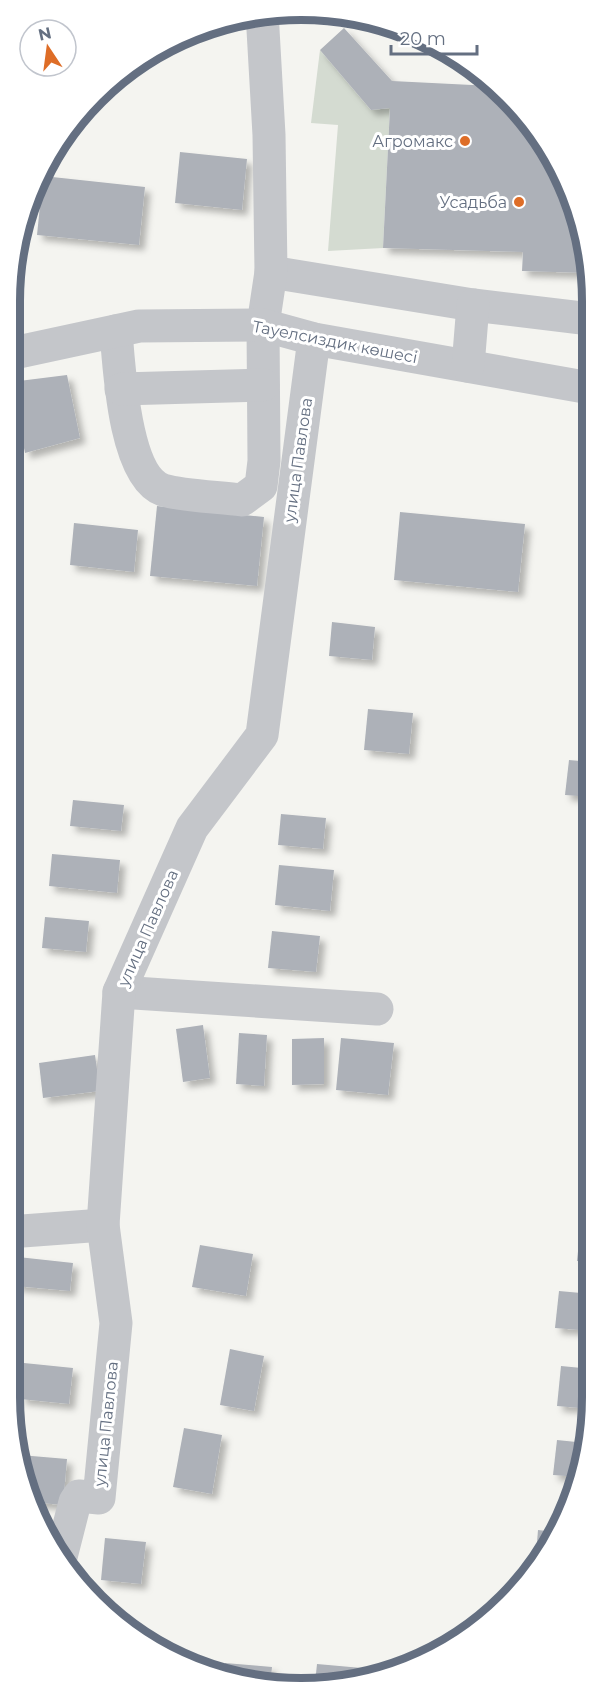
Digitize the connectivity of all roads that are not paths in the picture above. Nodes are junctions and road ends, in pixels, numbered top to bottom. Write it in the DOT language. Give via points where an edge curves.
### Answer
graph roads {
  1 [pos="263,22"];
  2 [pos="271,272"];
  3 [pos="473,304"];
  4 [pos="582,318"];
  5 [pos="263,325"];
  6 [pos="116,331"];
  7 [pos="314,339"];
  8 [pos="20,352"];
  9 [pos="468,366"];
  10 [pos="263,386"];
  11 [pos="582,387"];
  12 [pos="121,389"];
  13 [pos="119,993"];
  14 [pos="377,1009"];
  15 [pos="103,1225"];
  16 [pos="20,1231"];
  17 [pos="63,1548"];
  1 -- 2 [label="street"];
  2 -- 3 [label="street"];
  2 -- 5 [label="street"];
  3 -- 4 [label="street"];
  3 -- 9 [label="street"];
  5 -- 6 [label="street, Тауелсиздик көшесі" via="139,326"];
  5 -- 7 [label="street, Тауелсиздик көшесі"];
  5 -- 10 [label="street"];
  6 -- 8 [label="street, Тауелсиздик көшесі"];
  6 -- 12 [label="street"];
  7 -- 9 [label="street, Тауелсиздик көшесі"];
  7 -- 13 [label="street, улица Павлова" via="262,735 192,828"];
  9 -- 11 [label="street, Тауелсиздик көшесі"];
  10 -- 12 [label="street"];
  10 -- 12 [label="street" via="261,486 242,500 162,490 144,473"];
  13 -- 14 [label="street"];
  13 -- 15 [label="street, улица Павлова"];
  15 -- 16 [label="street"];
  15 -- 17 [label="street, улица Павлова" via="116,1323 99,1498 80,1496 75,1502"];
}
